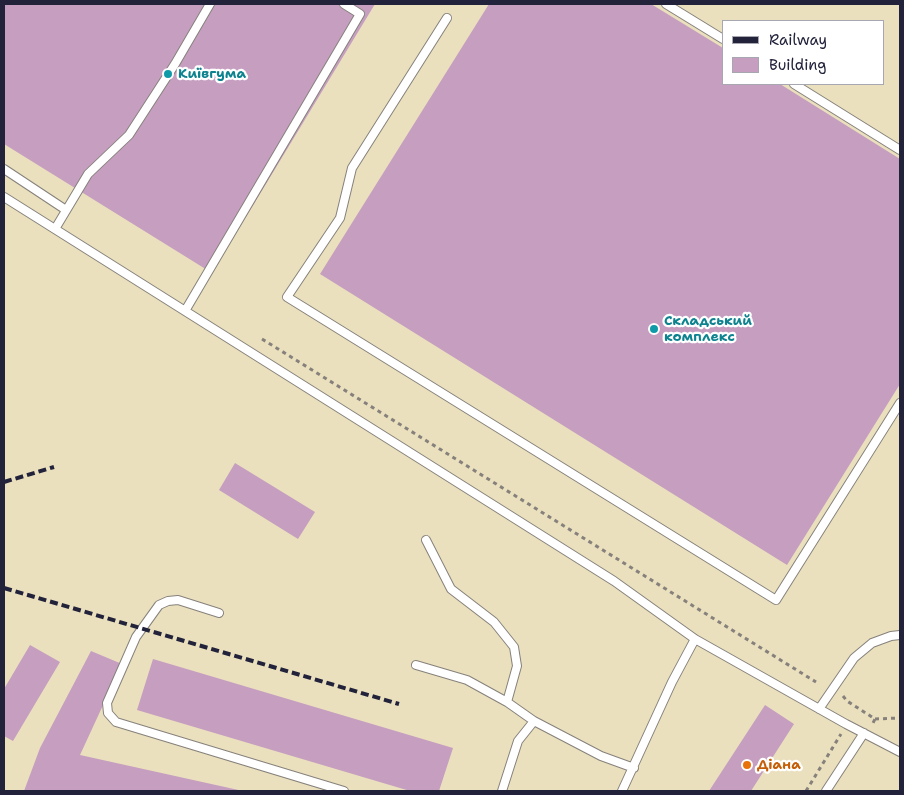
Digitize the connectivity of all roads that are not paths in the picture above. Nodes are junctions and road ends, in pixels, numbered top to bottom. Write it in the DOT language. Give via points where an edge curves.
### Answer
graph roads {
  1 [pos="210,4"];
  2 [pos="344,4"];
  3 [pos="666,4"];
  4 [pos="447,18"];
  5 [pos="722,38"];
  6 [pos="796,85"];
  7 [pos="900,150"];
  8 [pos="4,169"];
  9 [pos="4,197"];
  10 [pos="66,210"];
  11 [pos="55,229"];
  12 [pos="185,311"];
  13 [pos="900,403"];
  14 [pos="426,540"];
  15 [pos="219,613"];
  16 [pos="900,635"];
  17 [pos="695,639"];
  18 [pos="416,665"];
  19 [pos="507,702"];
  20 [pos="818,709"];
  21 [pos="534,721"];
  22 [pos="864,733"];
  23 [pos="900,752"];
  24 [pos="634,768"];
  25 [pos="344,791"];
  26 [pos="502,791"];
  27 [pos="622,791"];
  28 [pos="826,791"];
  1 -- 10 [label="lane" via="129,135 88,174"];
  2 -- 12 [label="lane" via="360,14"];
  3 -- 5 [label="lane"];
  4 -- 13 [label="lane" via="352,168 340,218 287,297 776,600"];
  6 -- 7 [label="lane"];
  8 -- 10 [label="lane"];
  9 -- 11 [label="lane"];
  10 -- 11 [label="lane"];
  11 -- 12 [label="lane"];
  12 -- 17 [label="lane" via="614,581"];
  14 -- 19 [label="lane" via="451,589 494,622 514,647 517,666"];
  15 -- 25 [label="lane" via="178,600 159,605 136,637 108,703 108,713 116,722"];
  16 -- 20 [label="lane" via="872,643 854,658"];
  17 -- 20 [label="lane"];
  17 -- 24 [label="lane"];
  18 -- 19 [label="lane" via="466,680"];
  19 -- 21 [label="lane"];
  20 -- 22 [label="lane"];
  21 -- 24 [label="lane" via="601,756"];
  21 -- 26 [label="lane" via="518,741"];
  22 -- 23 [label="lane"];
  22 -- 28 [label="lane"];
  24 -- 27 [label="lane"];
}
